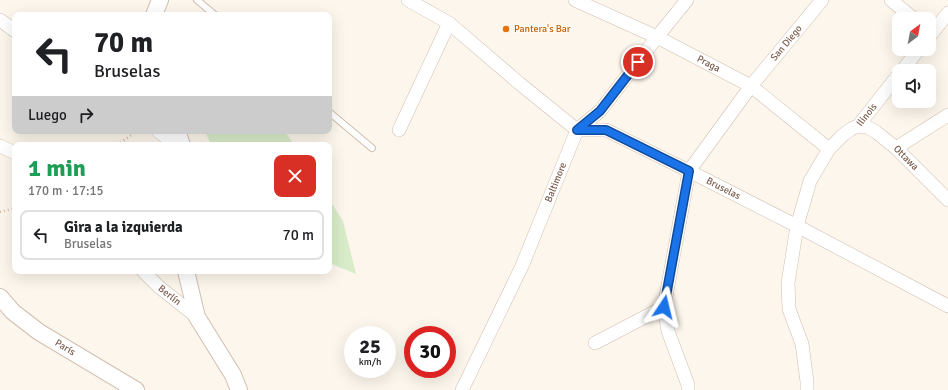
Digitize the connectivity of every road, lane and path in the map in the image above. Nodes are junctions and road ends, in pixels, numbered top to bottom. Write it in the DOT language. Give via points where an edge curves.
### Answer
graph roads {
  1 [pos="160,0"];
  2 [pos="197,0"];
  3 [pos="408,0"];
  4 [pos="575,0"];
  5 [pos="687,0"];
  6 [pos="822,0"];
  7 [pos="891,0"];
  8 [pos="155,12"];
  9 [pos="211,12"];
  10 [pos="906,12"];
  11 [pos="948,13"];
  12 [pos="0,20"];
  13 [pos="450,23"];
  14 [pos="936,27"];
  15 [pos="12,29"];
  16 [pos="657,37"];
  17 [pos="914,56"];
  18 [pos="907,64"];
  19 [pos="892,83"];
  20 [pos="752,86"];
  21 [pos="332,115"];
  22 [pos="948,115"];
  23 [pos="858,126"];
  24 [pos="399,130"];
  25 [pos="577,130"];
  26 [pos="133,134"];
  27 [pos="162,134"];
  28 [pos="121,142"];
  29 [pos="172,142"];
  30 [pos="0,146"];
  31 [pos="372,148"];
  32 [pos="896,148"];
  33 [pos="829,149"];
  34 [pos="12,152"];
  35 [pos="689,171"];
  36 [pos="948,200"];
  37 [pos="12,209"];
  38 [pos="0,212"];
  39 [pos="798,226"];
  40 [pos="146,274"];
  41 [pos="187,274"];
  42 [pos="0,297"];
  43 [pos="948,306"];
  44 [pos="664,307"];
  45 [pos="197,317"];
  46 [pos="595,343"];
  47 [pos="684,388"];
  48 [pos="136,390"];
  49 [pos="239,390"];
  50 [pos="462,390"];
  51 [pos="807,390"];
  1 -- 8 [label="street"];
  2 -- 9 [label="lane"];
  3 -- 13 [label="street"];
  4 -- 16 [label="street, Praga"];
  5 -- 16 [label="street, Baltimore"];
  6 -- 20 [label="street, San Diego"];
  7 -- 10 [label="street"];
  11 -- 14 [label="street"];
  12 -- 15 [label="street"];
  13 -- 24 [label="street"];
  13 -- 25 [label="street"];
  16 -- 20 [label="street, Praga"];
  16 -- 25 [label="street, Baltimore" via="600,111"];
  17 -- 18 [label="street"];
  19 -- 23 [label="street, Ilinois"];
  20 -- 33 [label="street, Praga"];
  20 -- 35 [label="street, San Diego"];
  21 -- 31 [label="lane"];
  22 -- 32 [label="street"];
  23 -- 32 [label="street, Ottawa" via="876,132"];
  23 -- 33 [label="street, Ilinois" via="843,135"];
  25 -- 35 [label="street, Bruselas" via="606,130"];
  25 -- 50 [label="street, Baltimore" via="522,266"];
  26 -- 28 [label="path"];
  27 -- 29 [label="street"];
  30 -- 34 [label="street"];
  32 -- 36 [label="street, Ottawa"];
  33 -- 39 [label="street, Ilinois" via="810,181"];
  35 -- 39 [label="street, Bruselas"];
  35 -- 44 [label="street"];
  37 -- 38 [label="path"];
  39 -- 43 [label="street, Bruselas"];
  39 -- 51 [label="street, Ilinois" via="788,283 789,309 802,344"];
  40 -- 45 [label="street, Berlín"];
  41 -- 45 [label="street"];
  42 -- 48 [label="street, París" via="13,312 39,332"];
  44 -- 46 [label="street"];
  44 -- 47 [label="street"];
  45 -- 49 [label="street" via="233,375"];
}
